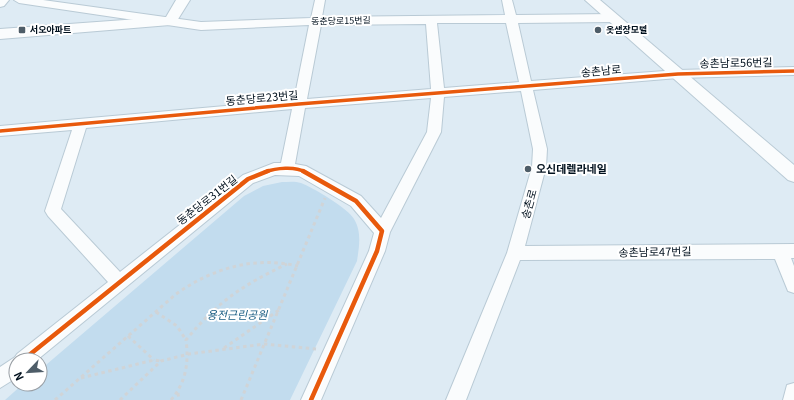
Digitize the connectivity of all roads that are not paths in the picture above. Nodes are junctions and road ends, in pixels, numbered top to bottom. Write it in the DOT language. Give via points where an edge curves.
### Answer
graph roads {
  1 [pos="4,0"];
  2 [pos="18,0"];
  3 [pos="183,0"];
  4 [pos="320,0"];
  5 [pos="507,0"];
  6 [pos="592,0"];
  7 [pos="0,4"];
  8 [pos="614,18"];
  9 [pos="431,20"];
  10 [pos="511,20"];
  11 [pos="315,21"];
  12 [pos="170,22"];
  13 [pos="0,34"];
  14 [pos="794,71"];
  15 [pos="678,74"];
  16 [pos="525,86"];
  17 [pos="438,93"];
  18 [pos="299,104"];
  19 [pos="81,124"];
  20 [pos="0,131"];
  21 [pos="287,169"];
  22 [pos="794,175"];
  23 [pos="382,231"];
  24 [pos="787,250"];
  25 [pos="515,253"];
  26 [pos="120,283"];
  27 [pos="794,285"];
  28 [pos="33,352"];
  29 [pos="8,372"];
  30 [pos="0,379"];
  31 [pos="794,392"];
  32 [pos="311,400"];
  33 [pos="456,400"];
  34 [pos="793,400"];
  1 -- 7 [label="street"];
  2 -- 12 [label="street, 동춘당로15번길"];
  3 -- 12 [label="street"];
  4 -- 11 [label="street"];
  5 -- 10 [label="street, 송촌로"];
  6 -- 8 [label="street"];
  8 -- 10 [label="street, 동춘당로15번길"];
  8 -- 15 [label="street"];
  9 -- 10 [label="street, 동춘당로15번길"];
  9 -- 11 [label="street, 동춘당로15번길"];
  9 -- 17 [label="street"];
  10 -- 16 [label="street, 송촌로"];
  11 -- 12 [label="street, 동춘당로15번길" via="201,26"];
  11 -- 18 [label="street"];
  12 -- 13 [label="street, 동춘당로15번길"];
  14 -- 15 [label="street, 송촌남로56번길"];
  15 -- 16 [label="street, 송촌남로"];
  15 -- 22 [label="street"];
  16 -- 17 [label="street, 동춘당로23번길"];
  16 -- 25 [label="street, 송촌로" via="540,149 539,166"];
  17 -- 18 [label="street, 동춘당로23번길"];
  17 -- 23 [label="street" via="434,132"];
  18 -- 19 [label="street, 동춘당로23번길"];
  18 -- 21 [label="street"];
  19 -- 20 [label="street, 동춘당로23번길"];
  19 -- 26 [label="street" via="52,211"];
  21 -- 23 [label="street, 동춘당로31번길" via="301,170 356,201"];
  21 -- 26 [label="street, 동춘당로31번길" via="274,169 248,179"];
  23 -- 32 [label="street" via="377,251"];
  24 -- 25 [label="street, 송촌남로47번길"];
  24 -- 27 [label="street"];
  25 -- 33 [label="street, 송촌로"];
  26 -- 28 [label="street, 동춘당로31번길"];
  29 -- 30 [label="street"];
  31 -- 34 [label="street"];
}
